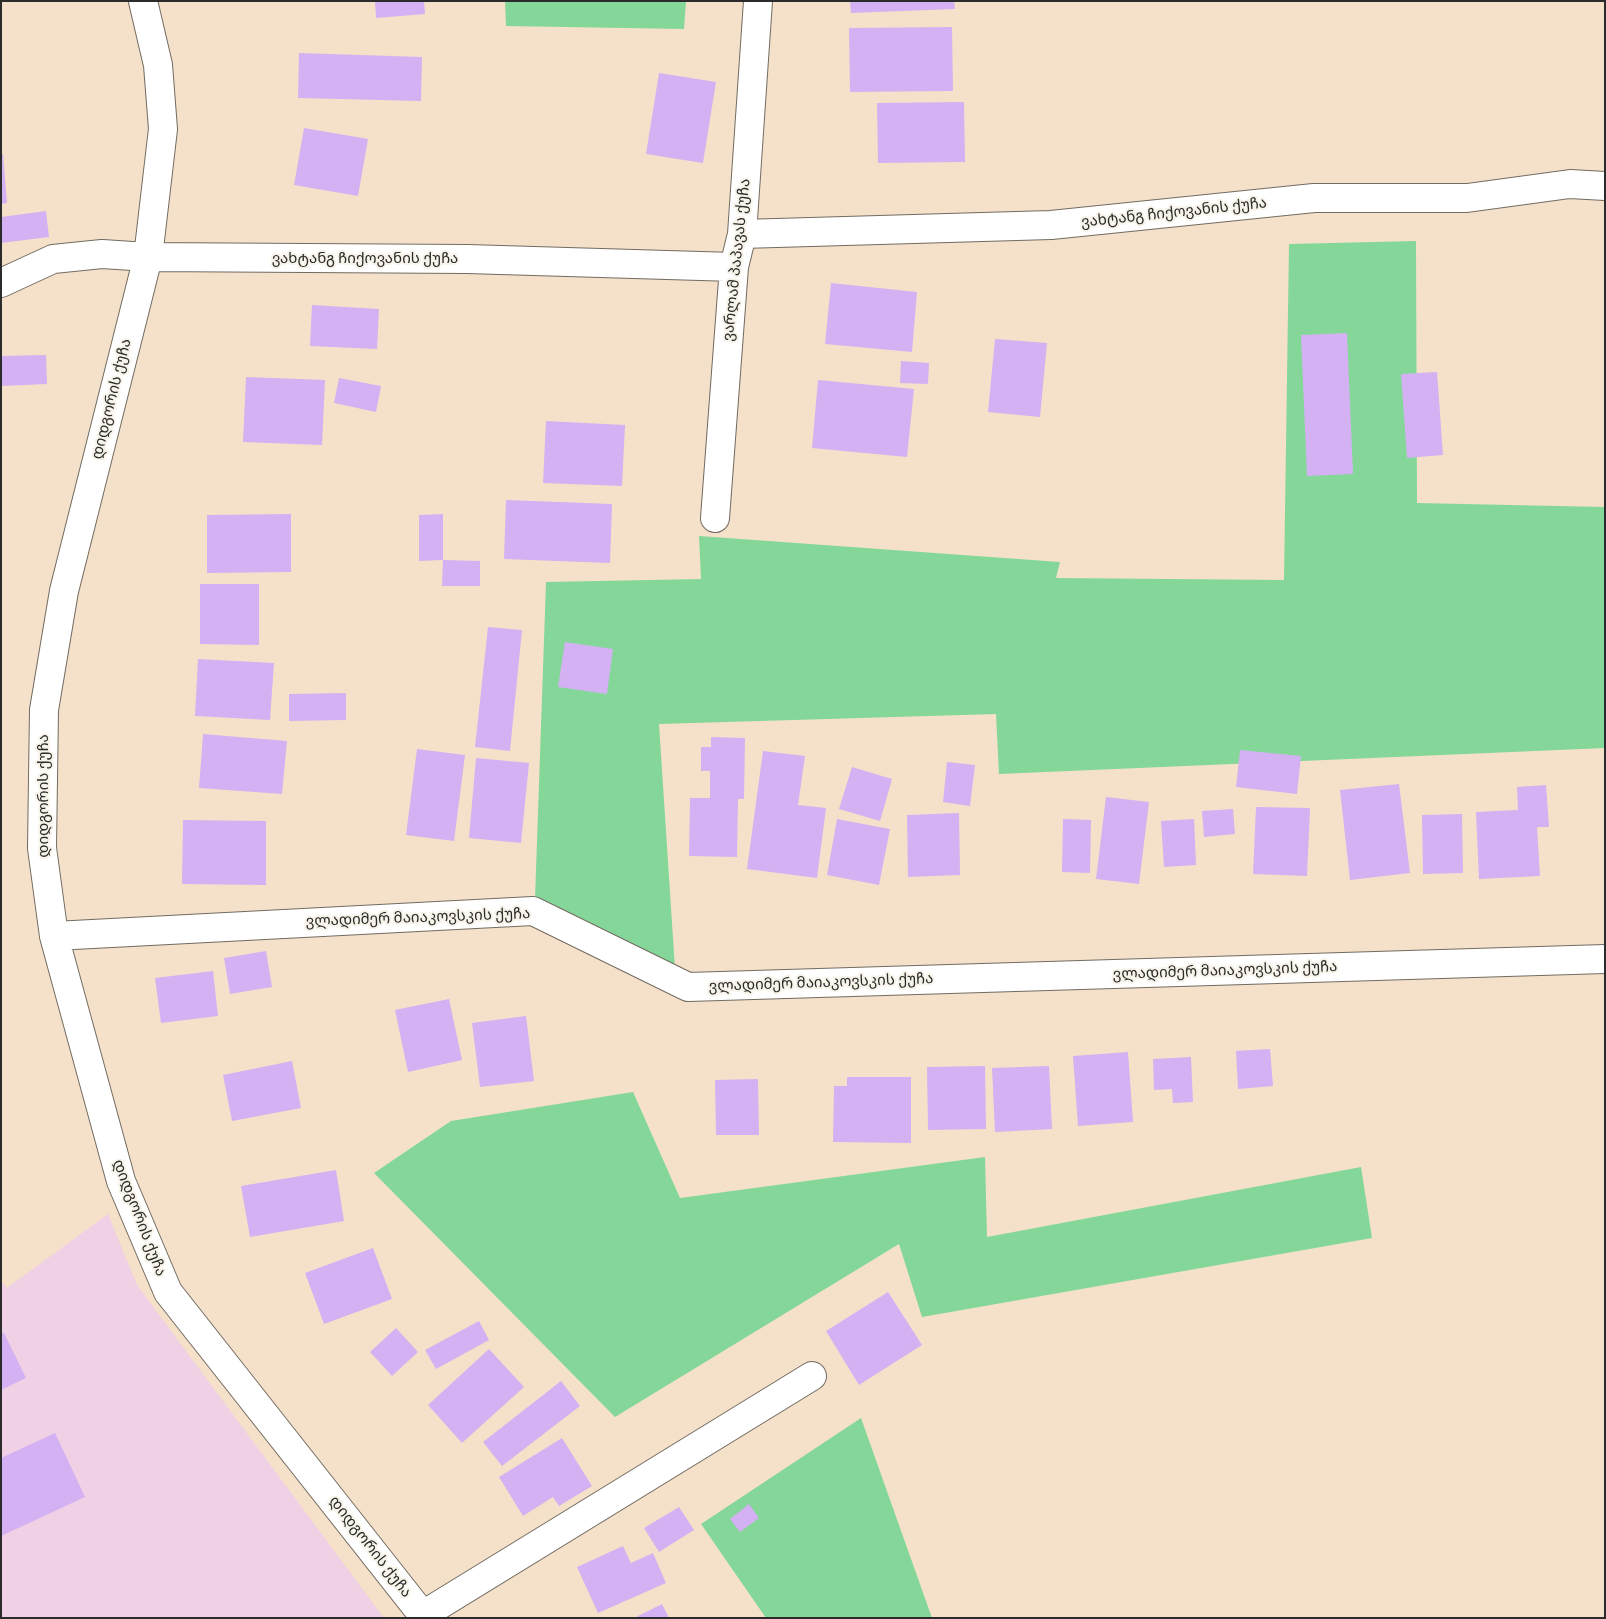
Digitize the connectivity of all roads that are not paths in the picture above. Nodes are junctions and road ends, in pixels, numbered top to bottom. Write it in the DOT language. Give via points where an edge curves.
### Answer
graph roads {
  1 [pos="143,1"];
  2 [pos="758,1"];
  3 [pos="1605,186"];
  4 [pos="742,234"];
  5 [pos="148,257"];
  6 [pos="734,267"];
  7 [pos="1,283"];
  8 [pos="715,518"];
  9 [pos="54,936"];
  10 [pos="1605,959"];
  11 [pos="812,1376"];
  12 [pos="424,1616"];
  1 -- 5 [label="street, დიდგორის ქუჩა" via="158,65 163,129"];
  2 -- 4 [label="street, ვარლამ პაპავას ქუჩა"];
  3 -- 4 [label="street, ვახტანგ ჩიქოვანის ქუჩა" via="1570,184 1467,198 1314,198 1051,225"];
  4 -- 6 [label="street, ვარლამ პაპავას ქუჩა"];
  5 -- 6 [label="street, ვახტანგ ჩიქოვანის ქუჩა" via="467,259"];
  5 -- 7 [label="street, ვახტანგ ჩიქოვანის ქუჩა" via="102,254 53,259"];
  5 -- 9 [label="street, დიდგორის ქუჩა" via="64,591 44,710 42,848"];
  6 -- 8 [label="street, ვარლამ პაპავას ქუჩა"];
  9 -- 10 [label="street, ვლადიმერ მაიაკოვსკის ქუჩა" via="533,911 688,987"];
  9 -- 12 [label="street, დიდგორის ქუჩა" via="121,1182 168,1292"];
  11 -- 12 [label="street"];
}
